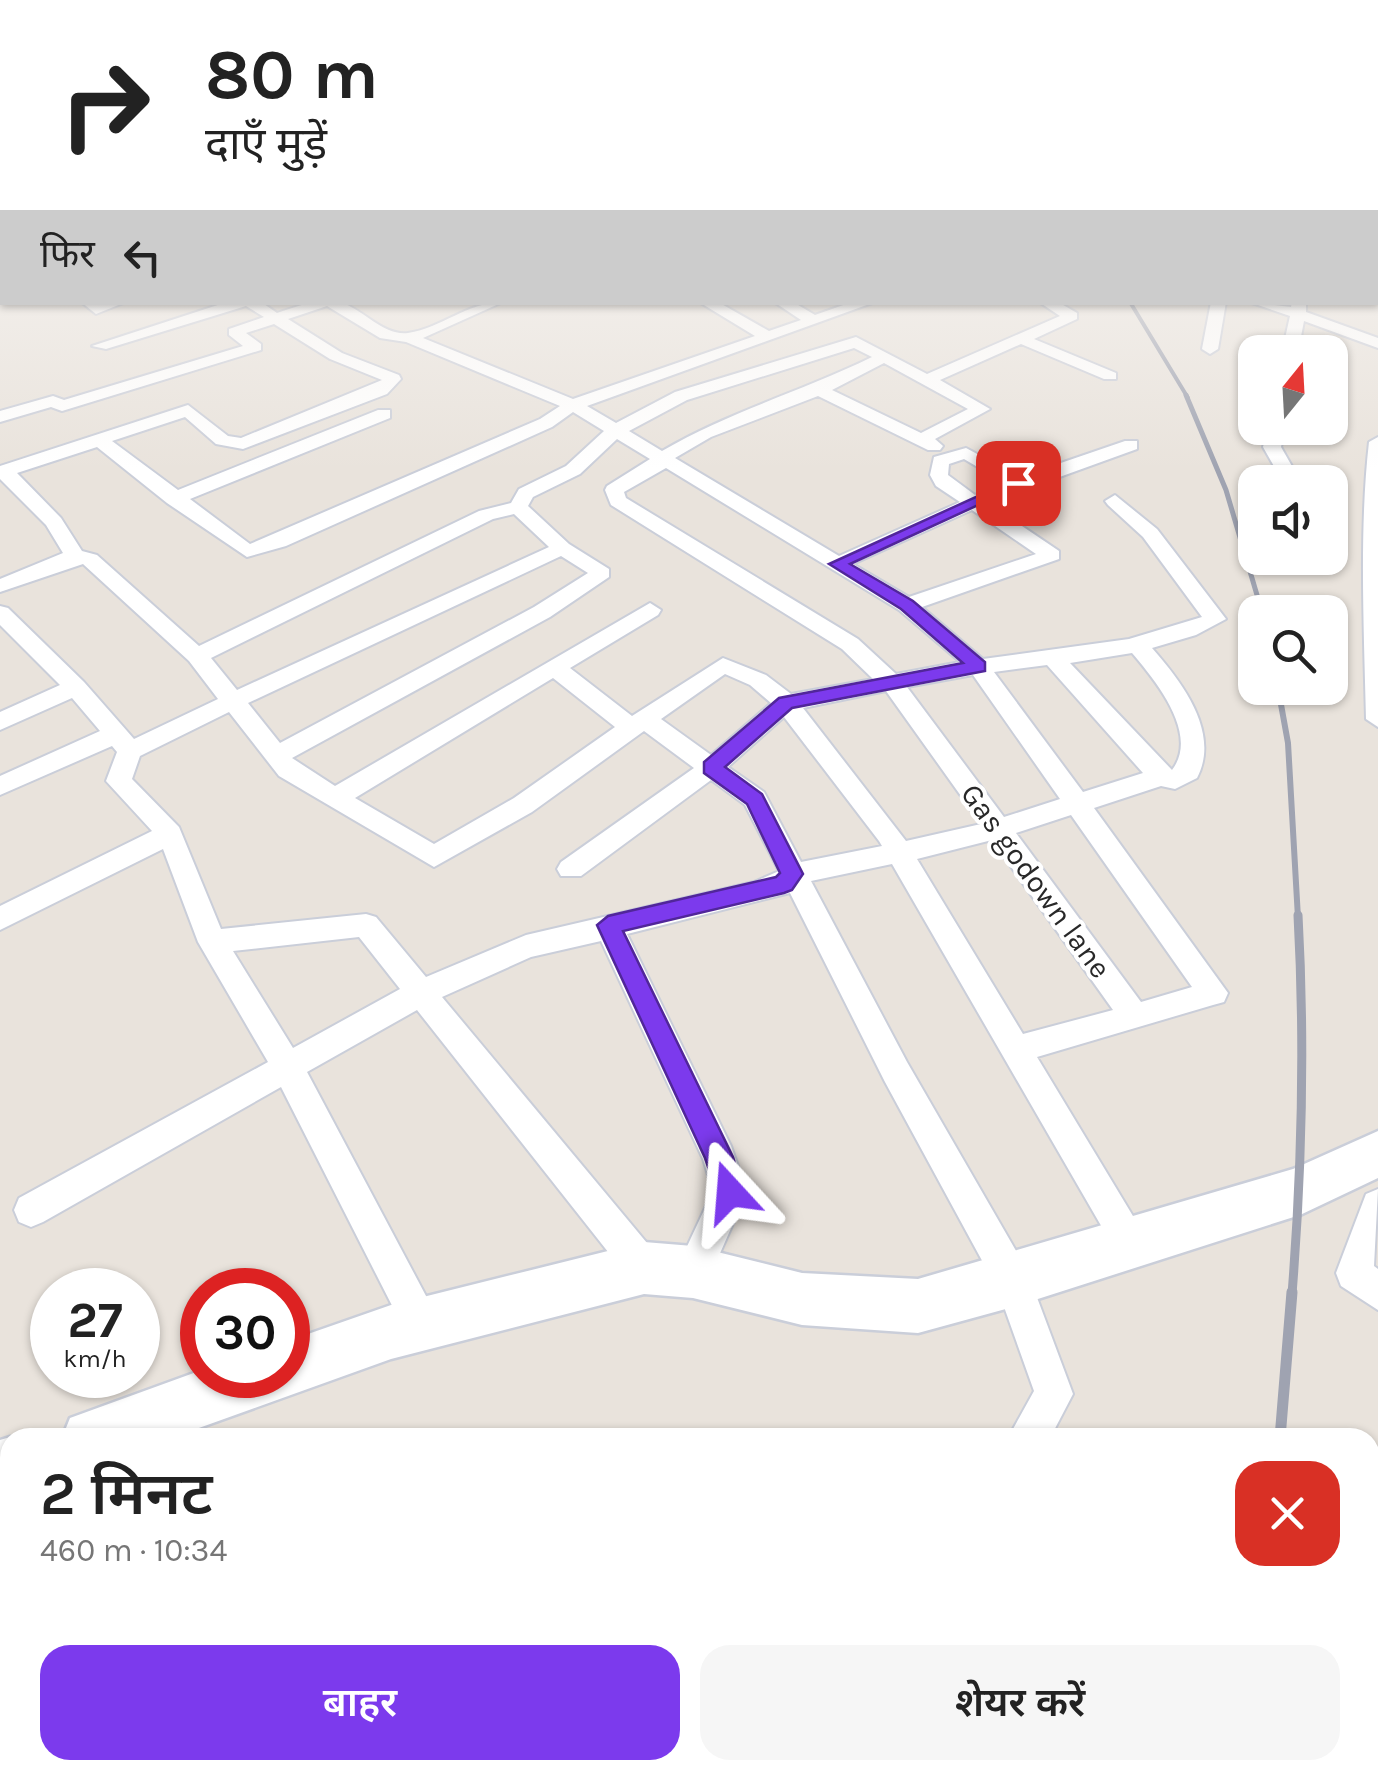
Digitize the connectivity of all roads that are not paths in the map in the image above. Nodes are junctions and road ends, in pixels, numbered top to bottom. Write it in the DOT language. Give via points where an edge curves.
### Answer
graph roads {
  1 [pos="237,305"];
  2 [pos="252,305"];
  3 [pos="318,305"];
  4 [pos="333,305"];
  5 [pos="489,305"];
  6 [pos="711,305"];
  7 [pos="786,305"];
  8 [pos="858,305"];
  9 [pos="1052,305"];
  10 [pos="1218,305"];
  11 [pos="1299,308"];
  12 [pos="276,318"];
  13 [pos="814,321"];
  14 [pos="1293,335"];
  15 [pos="767,337"];
  16 [pos="410,338"];
  17 [pos="1021,339"];
  18 [pos="1378,343"];
  19 [pos="100,346"];
  20 [pos="1210,349"];
  21 [pos="886,356"];
  22 [pos="666,370"];
  23 [pos="1110,376"];
  24 [pos="929,379"];
  25 [pos="819,390"];
  26 [pos="698,391"];
  27 [pos="573,406"];
  28 [pos="384,414"];
  29 [pos="0,417"];
  30 [pos="737,419"];
  31 [pos="615,432"];
  32 [pos="98,439"];
  33 [pos="922,439"];
  34 [pos="1378,442"];
  35 [pos="1132,444"];
  36 [pos="951,455"];
  37 [pos="658,460"];
  38 [pos="2,472"];
  39 [pos="1376,482"];
  40 [pos="1018,483"];
  41 [pos="174,499"];
  42 [pos="1114,501"];
  43 [pos="972,502"];
  44 [pos="518,507"];
  45 [pos="562,548"];
  46 [pos="75,556"];
  47 [pos="837,564"];
  48 [pos="0,586"];
  49 [pos="907,605"];
  50 [pos="650,610"];
  51 [pos="0,614"];
  52 [pos="1377,617"];
  53 [pos="1137,644"];
  54 [pos="197,656"];
  55 [pos="1052,657"];
  56 [pos="978,666"];
  57 [pos="555,668"];
  58 [pos="894,684"];
  59 [pos="76,688"];
  60 [pos="232,698"];
  61 [pos="786,702"];
  62 [pos="1378,719"];
  63 [pos="0,722"];
  64 [pos="638,724"];
  65 [pos="122,743"];
  66 [pos="276,756"];
  67 [pos="711,768"];
  68 [pos="1161,777"];
  69 [pos="0,786"];
  70 [pos="336,798"];
  71 [pos="1078,804"];
  72 [pos="998,829"];
  73 [pos="170,834"];
  74 [pos="899,853"];
  75 [pos="571,869"];
  76 [pos="792,874"];
  77 [pos="0,920"];
  78 [pos="608,925"];
  79 [pos="212,942"];
  80 [pos="420,993"];
  81 [pos="1136,1017"];
  82 [pos="1016,1049"];
  83 [pos="286,1064"];
  84 [pos="1378,1154"];
  85 [pos="1378,1206"];
  86 [pos="31,1210"];
  87 [pos="1130,1242"];
  88 [pos="669,1270"];
  89 [pos="1013,1281"];
  90 [pos="1378,1292"];
  91 [pos="421,1324"];
  92 [pos="310,1361"];
  93 [pos="221,1398"];
  94 [pos="167,1424"];
  95 [pos="1033,1428"];
  1 -- 19 [label="street"];
  2 -- 12 [label="street"];
  3 -- 12 [label="street"];
  4 -- 16 [label="street" via="386,335"];
  5 -- 16 [label="street"];
  6 -- 15 [label="street"];
  7 -- 13 [label="street"];
  8 -- 13 [label="street"];
  9 -- 17 [label="street" via="1072,316"];
  10 -- 20 [label="street"];
  11 -- 14 [label="street"];
  11 -- 18 [label="street"];
  12 -- 29 [label="street" via="234,332 255,346 62,406 53,401"];
  12 -- 32 [label="street" via="336,356 393,379 381,390 244,444 222,440 188,410"];
  13 -- 15 [label="street"];
  15 -- 22 [label="street"];
  16 -- 27 [label="street"];
  17 -- 23 [label="street"];
  17 -- 24 [label="street"];
  21 -- 24 [label="street"];
  21 -- 25 [label="street"];
  21 -- 26 [label="street" via="856,342"];
  22 -- 26 [label="street"];
  22 -- 27 [label="street"];
  24 -- 33 [label="street" via="981,409"];
  25 -- 30 [label="street"];
  25 -- 33 [label="street"];
  26 -- 30 [label="street"];
  26 -- 31 [label="street"];
  27 -- 31 [label="street"];
  27 -- 41 [label="street" via="280,542 247,551"];
  28 -- 41 [label="street"];
  30 -- 37 [label="street"];
  31 -- 37 [label="street"];
  31 -- 44 [label="street" via="573,470 526,494"];
  32 -- 38 [label="street"];
  32 -- 41 [label="street"];
  33 -- 36 [label="street"];
  34 -- 39 [label="street"];
  35 -- 40 [label="street"];
  36 -- 40 [label="street" via="966,453"];
  36 -- 43 [label="street" via="940,461 939,475"];
  37 -- 47 [label="street"];
  37 -- 58 [label="street, Gas godown lane" via="614,490 618,502 858,650"];
  38 -- 46 [label="street" via="54,522"];
  39 -- 52 [label="street"];
  40 -- 43 [label="street"];
  42 -- 53 [label="street" via="1150,533 1215,619 1189,633"];
  43 -- 47 [label="street"];
  43 -- 49 [label="street" via="1052,555"];
  44 -- 45 [label="street"];
  44 -- 54 [label="street" via="486,515"];
  45 -- 60 [label="street" via="465,598"];
  45 -- 66 [label="street" via="602,573"];
  46 -- 48 [label="street"];
  46 -- 54 [label="street" via="90,559"];
  47 -- 49 [label="street"];
  49 -- 56 [label="street"];
  50 -- 57 [label="street"];
  51 -- 59 [label="street"];
  52 -- 62 [label="street"];
  53 -- 55 [label="street"];
  53 -- 68 [label="street" via="1184,701 1190,728 1188,772 1176,780"];
  54 -- 60 [label="street"];
  55 -- 56 [label="street"];
  55 -- 68 [label="street"];
  56 -- 58 [label="street"];
  56 -- 71 [label="street"];
  57 -- 64 [label="street"];
  57 -- 70 [label="street"];
  58 -- 61 [label="street"];
  58 -- 72 [label="street, Gas godown lane"];
  59 -- 63 [label="street"];
  59 -- 65 [label="street"];
  60 -- 65 [label="street"];
  60 -- 66 [label="street"];
  61 -- 64 [label="street" via="723,665"];
  61 -- 67 [label="street"];
  61 -- 74 [label="street"];
  64 -- 67 [label="street"];
  64 -- 70 [label="street" via="523,805 434,857"];
  65 -- 69 [label="street"];
  65 -- 73 [label="street" via="118,781"];
  66 -- 70 [label="street"];
  67 -- 75 [label="street"];
  67 -- 76 [label="street" via="755,799"];
  68 -- 71 [label="street"];
  71 -- 72 [label="street"];
  71 -- 81 [label="street" via="1213,993"];
  72 -- 74 [label="street"];
  72 -- 81 [label="street, Gas godown lane"];
  73 -- 77 [label="street"];
  73 -- 79 [label="street"];
  74 -- 76 [label="street"];
  74 -- 82 [label="street"];
  76 -- 78 [label="street" via="784,884 754,893"];
  76 -- 89 [label="street"];
  78 -- 80 [label="street" via="526,947"];
  78 -- 88 [label="street" via="730,1192"];
  79 -- 80 [label="street" via="366,924"];
  79 -- 83 [label="street"];
  80 -- 83 [label="street"];
  80 -- 88 [label="street"];
  81 -- 82 [label="street, Gas godown lane"];
  82 -- 87 [label="street"];
  83 -- 86 [label="street"];
  83 -- 91 [label="street"];
  84 -- 87 [label="street" via="1300,1191"];
  85 -- 90 [label="street" via="1354,1273"];
  87 -- 89 [label="street"];
  88 -- 89 [label="street" via="802,1299 918,1306"];
  88 -- 91 [label="street"];
  89 -- 95 [label="street" via="1054,1394"];
  91 -- 92 [label="street"];
  93 -- 94 [label="street"];
}
